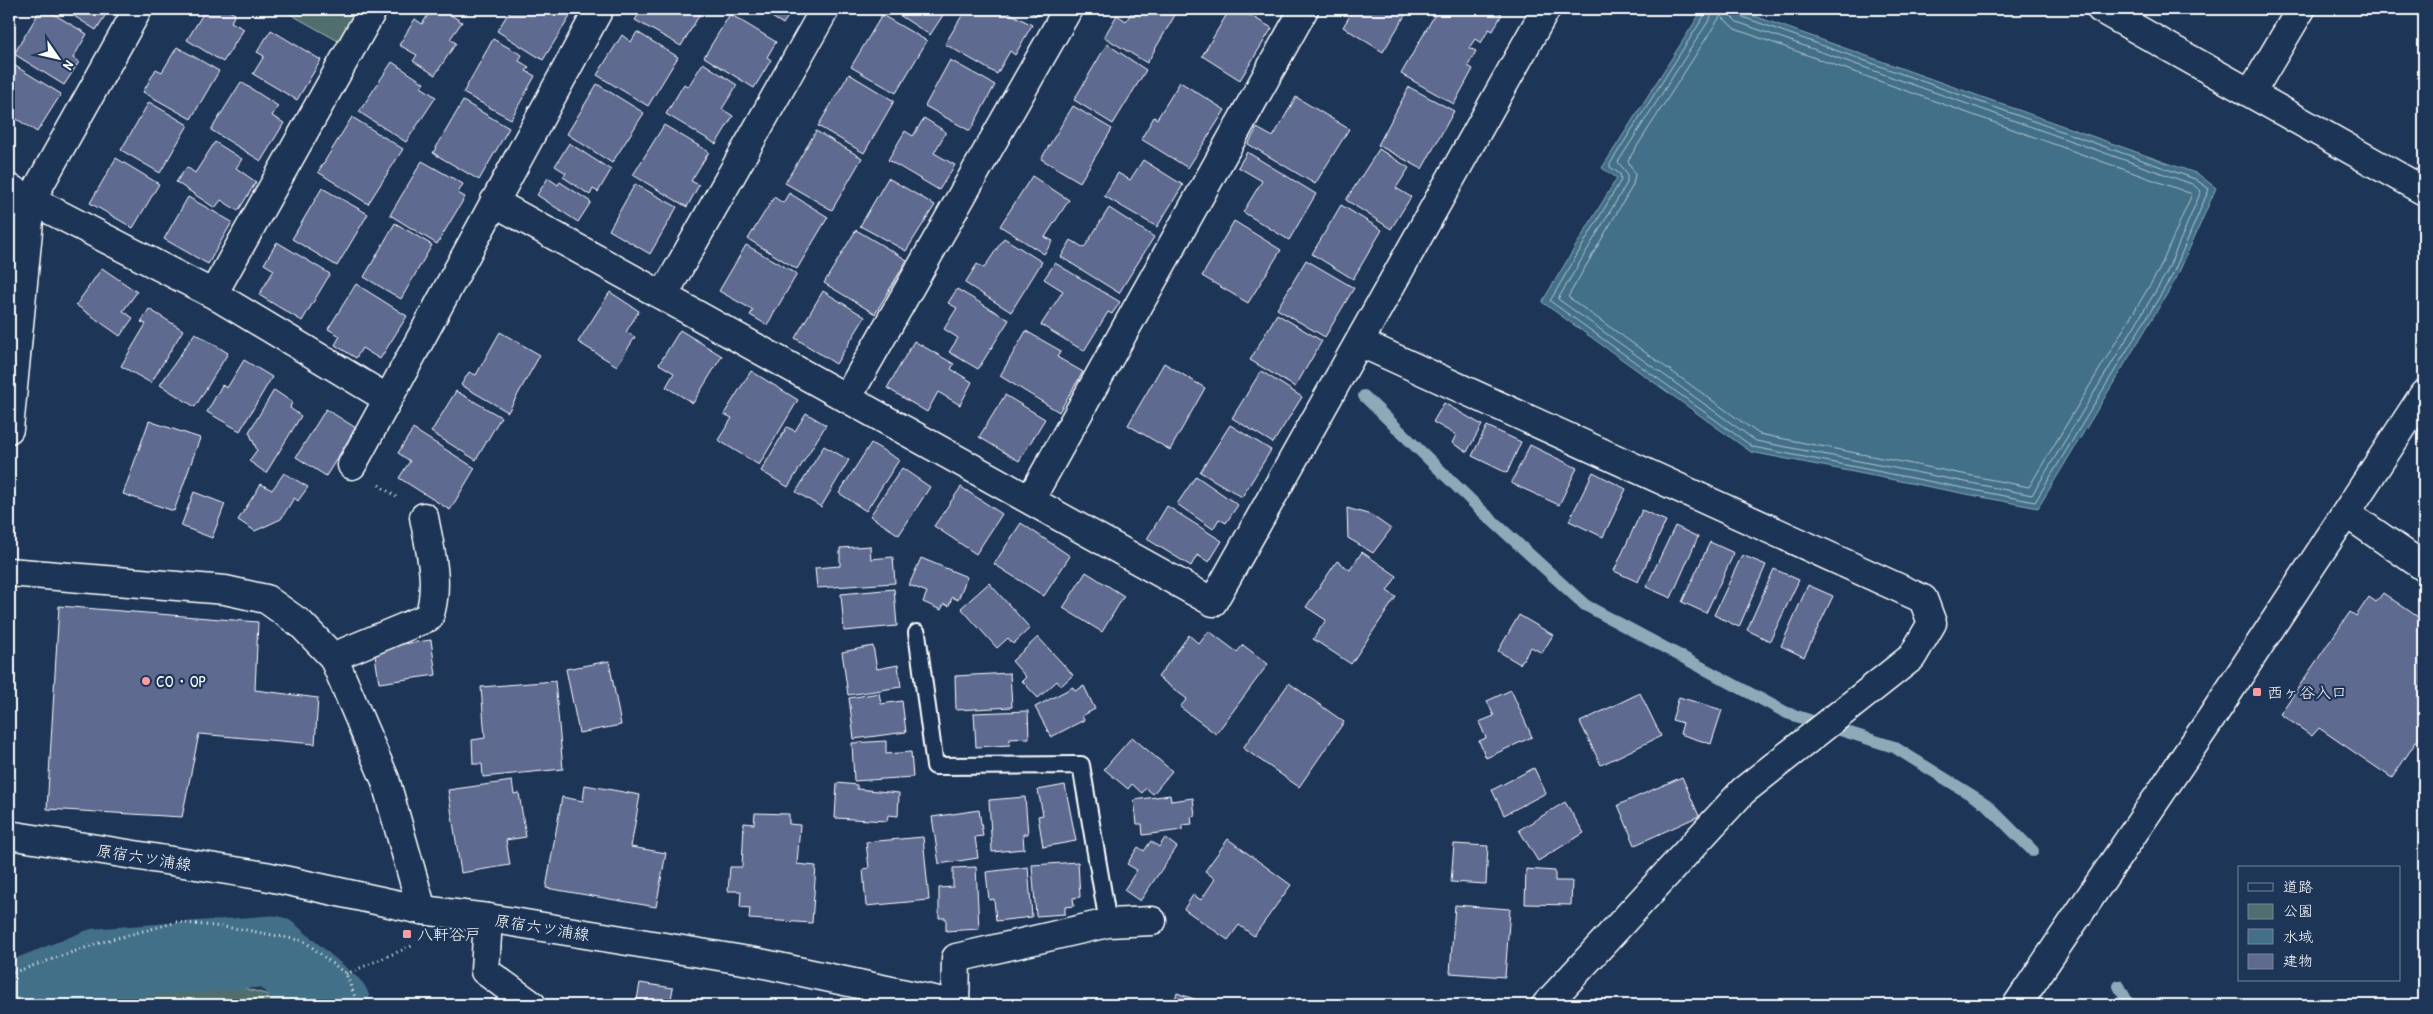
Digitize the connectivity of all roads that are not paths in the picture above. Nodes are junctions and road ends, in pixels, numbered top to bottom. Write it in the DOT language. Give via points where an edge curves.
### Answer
graph roads {
  1 [pos="138,9"];
  2 [pos="373,9"];
  3 [pos="599,9"];
  4 [pos="825,9"];
  5 [pos="1068,9"];
  6 [pos="1304,9"];
  7 [pos="1546,9"];
  8 [pos="2101,9"];
  9 [pos="2301,9"];
  10 [pos="2252,93"];
  11 [pos="2424,191"];
  12 [pos="20,194"];
  13 [pos="494,202"];
  14 [pos="213,294"];
  15 [pos="663,296"];
  16 [pos="1359,342"];
  17 [pos="2424,394"];
  18 [pos="847,398"];
  19 [pos="388,399"];
  20 [pos="9,428"];
  21 [pos="352,466"];
  22 [pos="1030,500"];
  23 [pos="2346,513"];
  24 [pos="424,517"];
  25 [pos="2424,567"];
  26 [pos="9,572"];
  27 [pos="917,633"];
  28 [pos="333,657"];
  29 [pos="9,835"];
  30 [pos="422,910"];
  31 [pos="488,918"];
  32 [pos="1152,921"];
  33 [pos="1108,922"];
  34 [pos="532,1005"];
  35 [pos="956,1005"];
  36 [pos="1546,1005"];
  37 [pos="2017,1005"];
  1 -- 12 [label="street"];
  2 -- 14 [label="street"];
  3 -- 13 [label="street"];
  4 -- 15 [label="street"];
  5 -- 18 [label="street"];
  6 -- 22 [label="street"];
  7 -- 16 [label="street"];
  8 -- 10 [label="street"];
  9 -- 10 [label="street"];
  10 -- 11 [label="street"];
  12 -- 14 [label="street"];
  12 -- 20 [label="street"];
  13 -- 15 [label="street"];
  13 -- 19 [label="street"];
  14 -- 19 [label="street"];
  15 -- 18 [label="street"];
  16 -- 22 [label="street" via="1213,602"];
  16 -- 36 [label="street" via="1923,599 1932,623 1912,657 1743,791"];
  17 -- 23 [label="street"];
  18 -- 22 [label="street"];
  19 -- 21 [label="street"];
  23 -- 25 [label="street"];
  23 -- 37 [label="street"];
  24 -- 28 [label="street" via="435,586 429,617"];
  26 -- 28 [label="street" via="225,590 266,599 301,624"];
  27 -- 33 [label="lane" via="935,766 1081,765"];
  28 -- 30 [label="street" via="385,779"];
  29 -- 30 [label="street, 原宿六ツ浦線" via="265,876"];
  30 -- 31 [label="street, 原宿六ツ浦線"];
  31 -- 34 [label="street" via="485,971"];
  31 -- 35 [label="street, 原宿六ツ浦線" via="755,962"];
  32 -- 33 [label="street"];
  33 -- 35 [label="street" via="956,958"];
}
